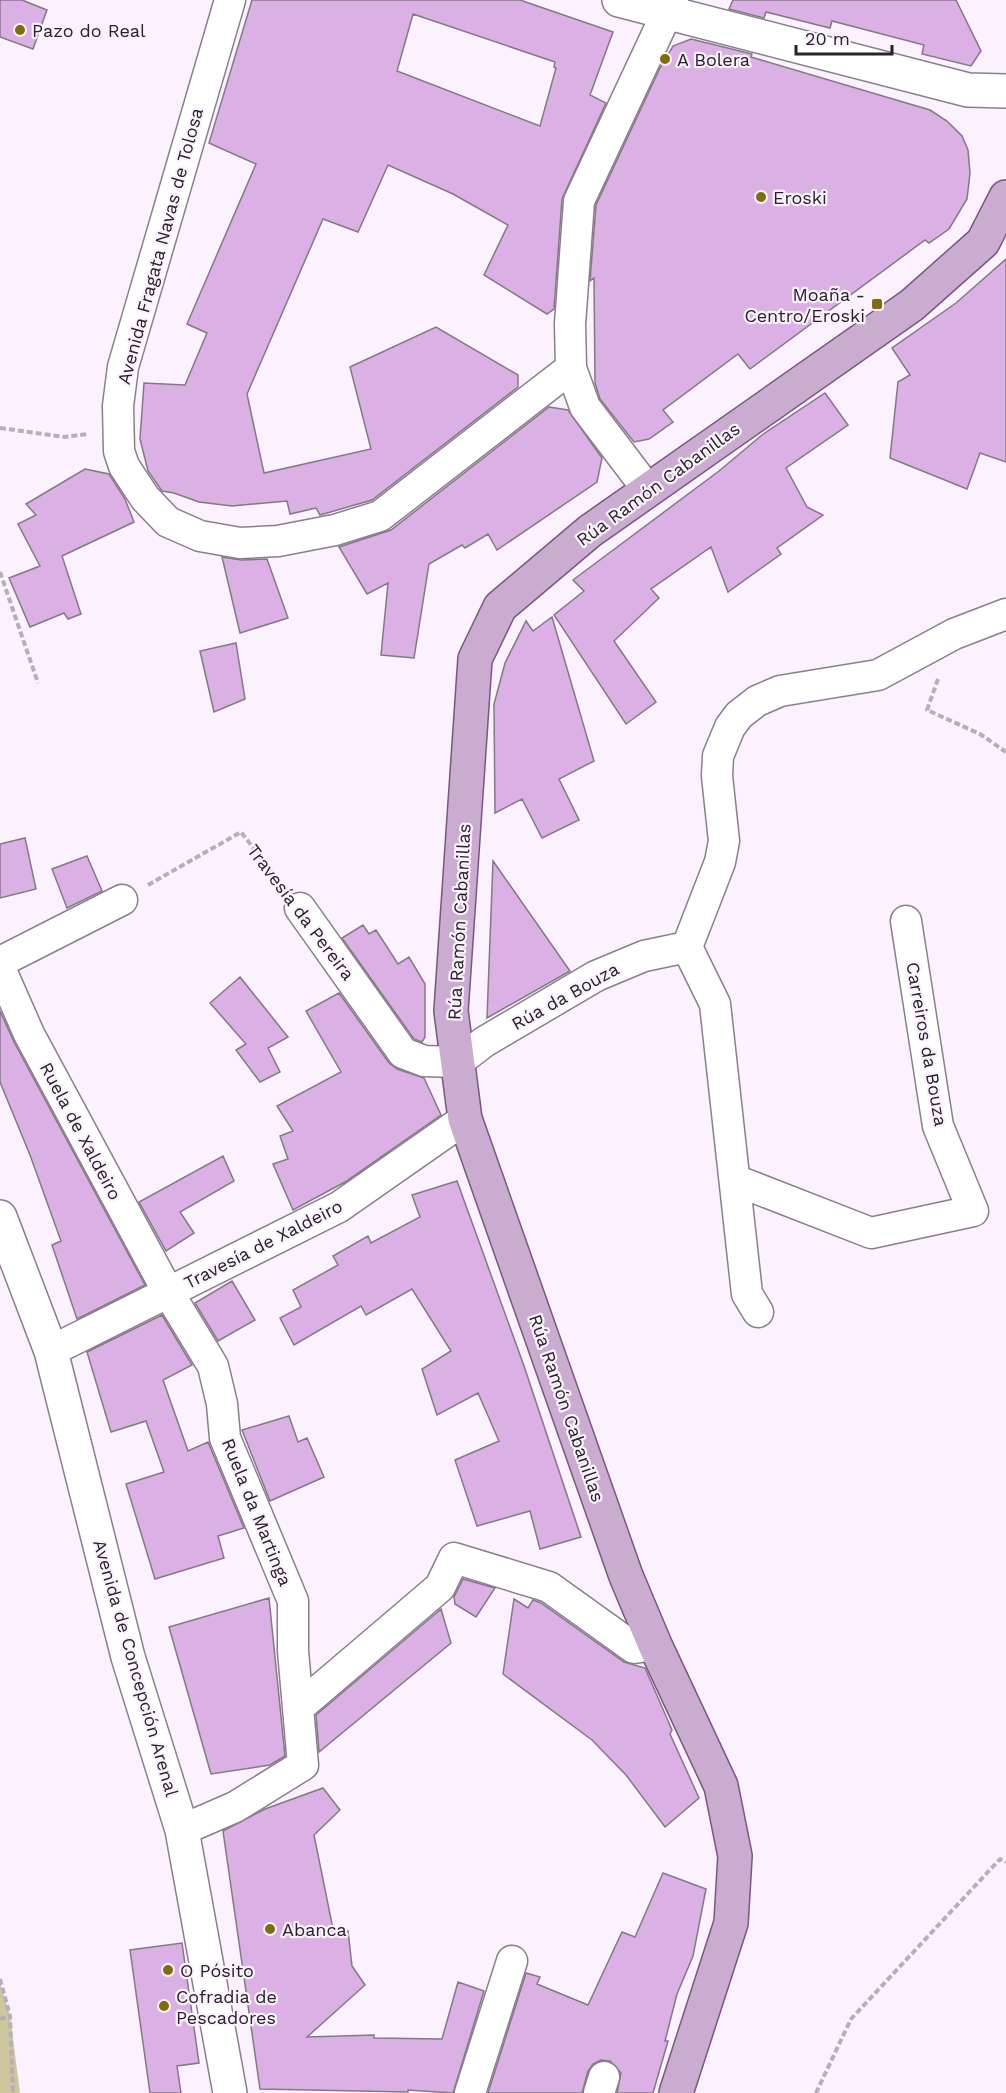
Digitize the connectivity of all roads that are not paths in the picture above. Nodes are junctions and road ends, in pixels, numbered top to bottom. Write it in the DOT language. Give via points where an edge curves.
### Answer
graph roads {
  1 [pos="230,0"];
  2 [pos="620,0"];
  3 [pos="670,6"];
  4 [pos="1006,91"];
  5 [pos="1006,197"];
  6 [pos="571,368"];
  7 [pos="648,490"];
  8 [pos="1006,614"];
  9 [pos="122,900"];
  10 [pos="300,908"];
  11 [pos="906,921"];
  12 [pos="687,947"];
  13 [pos="0,962"];
  14 [pos="0,968"];
  15 [pos="458,1062"];
  16 [pos="465,1119"];
  17 [pos="735,1180"];
  18 [pos="0,1217"];
  19 [pos="168,1292"];
  20 [pos="758,1312"];
  21 [pos="51,1351"];
  22 [pos="655,1645"];
  23 [pos="298,1708"];
  24 [pos="182,1830"];
  25 [pos="512,1961"];
  26 [pos="230,2093"];
  27 [pos="470,2093"];
  28 [pos="676,2093"];
  1 -- 6 [label="street, Avenida Fragata Navas de Tolosa" via="123,368 119,451 145,498 168,522 200,536 240,543 278,541 335,530 380,516"];
  2 -- 3 [label="street"];
  3 -- 4 [label="street" via="968,90"];
  3 -- 6 [label="street" via="579,201 570,324"];
  5 -- 7 [label="main road, Rúa Ramón Cabanillas" via="983,242 912,305"];
  6 -- 7 [label="street" via="585,407"];
  7 -- 15 [label="main road, Rúa Ramón Cabanillas" via="590,531 500,607 475,658 451,1011"];
  8 -- 12 [label="street" via="954,634 878,675 780,691 739,715 718,756 724,841 720,862"];
  9 -- 13 [label="street"];
  10 -- 15 [label="street, Travesía da Pereira" via="403,1053 424,1061"];
  11 -- 17 [label="street, Carreiros da Bouza" via="938,1126 973,1211 871,1233"];
  12 -- 15 [label="street, Rúa da Bouza" via="644,956 596,976 484,1042"];
  12 -- 17 [label="street" via="715,1004"];
  14 -- 19 [label="street, Ruela de Xaldeiro" via="29,1034"];
  15 -- 16 [label="main road, Rúa Ramón Cabanillas"];
  16 -- 19 [label="street, Travesía de Xaldeiro" via="339,1207"];
  16 -- 22 [label="main road, Rúa Ramón Cabanillas" via="626,1576"];
  17 -- 20 [label="street" via="747,1294"];
  18 -- 21 [label="street, Avenida de Concepción Arenal"];
  19 -- 21 [label="street, Travesía de Xaldeiro"];
  19 -- 23 [label="street, Ruela da Martinga" via="213,1366 225,1438 293,1601"];
  21 -- 24 [label="street, Avenida de Concepción Arenal" via="128,1657"];
  22 -- 23 [label="street" via="634,1648 549,1587 454,1558 440,1587"];
  22 -- 28 [label="main road, Rúa Ramón Cabanillas" via="721,1786 735,1856 731,1923"];
  23 -- 24 [label="street, Ruela da Martinga" via="303,1765 235,1808"];
  24 -- 26 [label="street, Avenida de Concepción Arenal"];
  25 -- 27 [label="street"];
}
